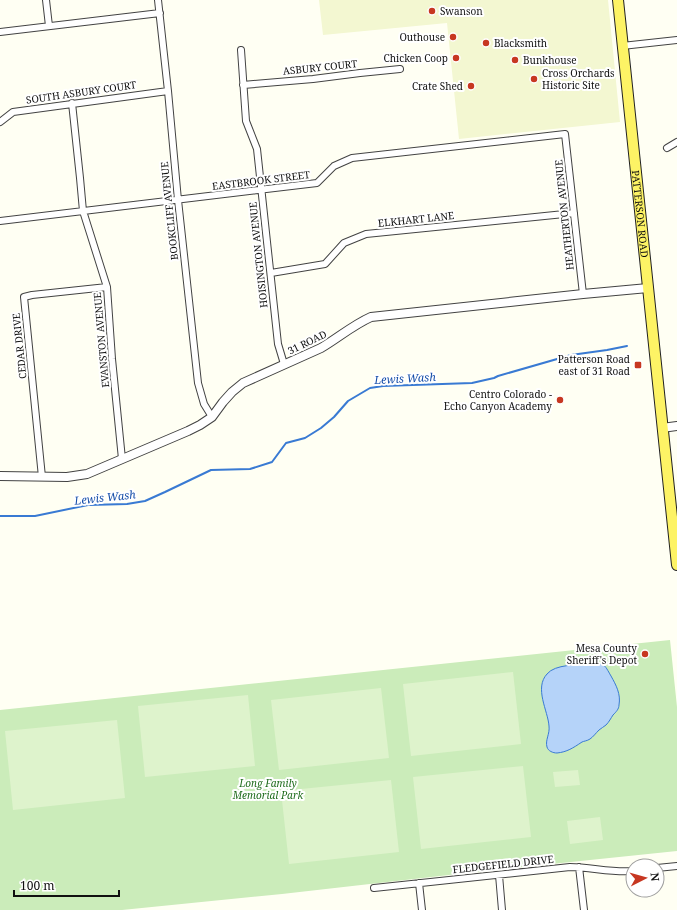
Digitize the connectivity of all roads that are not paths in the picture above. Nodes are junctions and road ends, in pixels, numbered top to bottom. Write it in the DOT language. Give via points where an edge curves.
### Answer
graph roads {
  1 [pos="46,0"];
  2 [pos="158,0"];
  3 [pos="618,0"];
  4 [pos="160,13"];
  5 [pos="49,26"];
  6 [pos="0,32"];
  7 [pos="677,40"];
  8 [pos="622,46"];
  9 [pos="240,50"];
  10 [pos="400,69"];
  11 [pos="243,85"];
  12 [pos="168,91"];
  13 [pos="72,103"];
  14 [pos="0,122"];
  15 [pos="565,134"];
  16 [pos="677,142"];
  17 [pos="667,148"];
  18 [pos="261,190"];
  19 [pos="178,200"];
  20 [pos="83,211"];
  21 [pos="574,213"];
  22 [pos="0,221"];
  23 [pos="271,273"];
  24 [pos="107,287"];
  25 [pos="648,288"];
  26 [pos="583,294"];
  27 [pos="284,364"];
  28 [pos="212,417"];
  29 [pos="677,426"];
  30 [pos="662,428"];
  31 [pos="122,459"];
  32 [pos="0,476"];
  33 [pos="42,477"];
  34 [pos="677,565"];
  35 [pos="677,866"];
  36 [pos="579,867"];
  37 [pos="665,867"];
  38 [pos="625,871"];
  39 [pos="499,875"];
  40 [pos="419,883"];
  41 [pos="374,888"];
  42 [pos="422,910"];
  43 [pos="502,910"];
  44 [pos="584,910"];
  1 -- 5 [label="street"];
  2 -- 4 [label="street, BOOKCLIFF AVENUE"];
  3 -- 8 [label="main road, PATTERSON ROAD"];
  4 -- 5 [label="street"];
  4 -- 12 [label="street, BOOKCLIFF AVENUE"];
  5 -- 6 [label="street"];
  7 -- 8 [label="street"];
  8 -- 25 [label="main road, PATTERSON ROAD"];
  9 -- 11 [label="street, HOISINGTON AVENUE"];
  10 -- 11 [label="street, ASBURY COURT"];
  11 -- 18 [label="street, HOISINGTON AVENUE" via="246,121 257,149"];
  12 -- 13 [label="street, SOUTH ASBURY COURT"];
  12 -- 19 [label="street, BOOKCLIFF AVENUE"];
  13 -- 14 [label="street, SOUTH ASBURY COURT" via="13,112"];
  13 -- 20 [label="street, EVANSTON AVENUE"];
  15 -- 18 [label="street, EASTBROOK STREET" via="352,158 334,166 317,183"];
  15 -- 21 [label="street, HEATHERTON AVENUE"];
  16 -- 17 [label="street"];
  18 -- 19 [label="street, EASTBROOK STREET"];
  18 -- 23 [label="street, HOISINGTON AVENUE"];
  19 -- 20 [label="street, EASTBROOK STREET"];
  19 -- 28 [label="street, BOOKCLIFF AVENUE" via="198,383 204,404"];
  20 -- 22 [label="street, EASTBROOK STREET"];
  20 -- 24 [label="street, EVANSTON AVENUE"];
  21 -- 23 [label="street, ELKHART LANE" via="366,234 344,243 324,264"];
  21 -- 26 [label="street, HEATHERTON AVENUE"];
  23 -- 27 [label="street, HOISINGTON AVENUE" via="278,344"];
  24 -- 31 [label="street, EVANSTON AVENUE"];
  24 -- 33 [label="street, CEDAR DRIVE" via="24,297"];
  25 -- 26 [label="street, 31 ROAD"];
  25 -- 30 [label="main road, PATTERSON ROAD"];
  26 -- 27 [label="street, 31 ROAD" via="371,317 354,325 321,348"];
  27 -- 28 [label="street, 31 ROAD" via="243,383 232,392"];
  28 -- 31 [label="street, 31 ROAD" via="188,431"];
  29 -- 30 [label="street"];
  30 -- 34 [label="main road, PATTERSON ROAD"];
  31 -- 33 [label="street, 31 ROAD" via="87,474"];
  32 -- 33 [label="street, 31 ROAD"];
  35 -- 37 [label="street"];
  36 -- 38 [label="street, FLEDGEFIELD DRIVE"];
  36 -- 39 [label="street, FLEDGEFIELD DRIVE"];
  36 -- 44 [label="street"];
  39 -- 40 [label="street, FLEDGEFIELD DRIVE"];
  39 -- 43 [label="street"];
  40 -- 41 [label="street, FLEDGEFIELD DRIVE"];
  40 -- 42 [label="street"];
}
